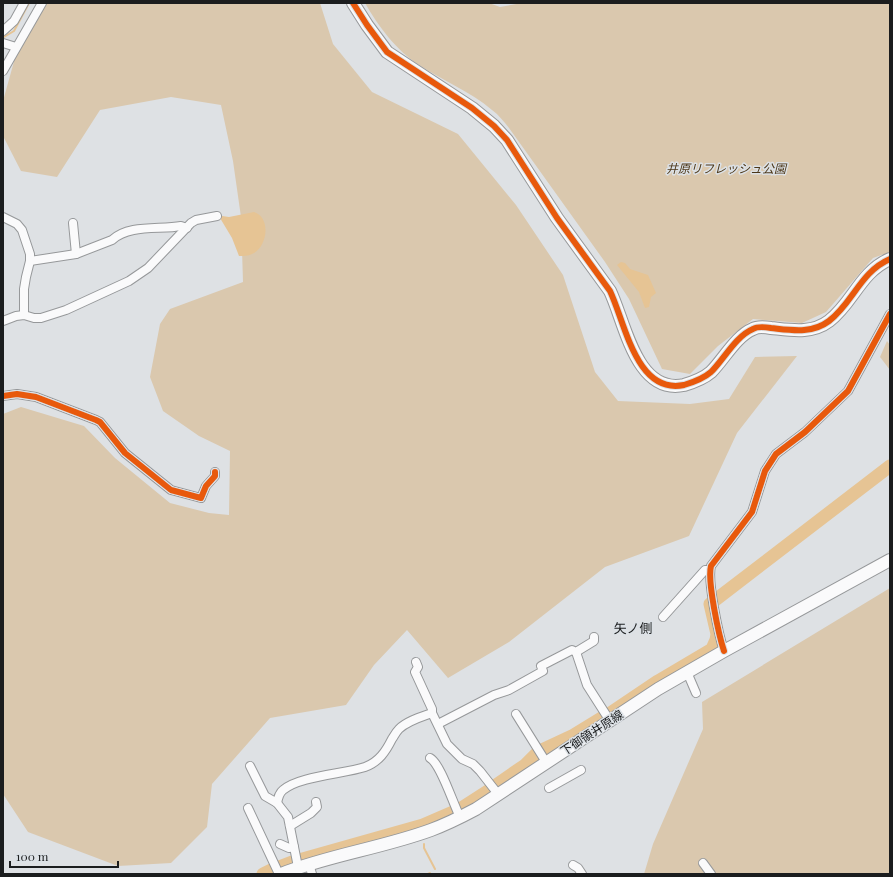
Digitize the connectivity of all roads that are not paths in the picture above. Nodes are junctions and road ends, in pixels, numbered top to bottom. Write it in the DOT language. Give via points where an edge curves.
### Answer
graph roads {
  1 [pos="24,3"];
  2 [pos="42,3"];
  3 [pos="353,3"];
  4 [pos="3,31"];
  5 [pos="3,43"];
  6 [pos="16,47"];
  7 [pos="3,71"];
  8 [pos="217,216"];
  9 [pos="3,217"];
  10 [pos="73,222"];
  11 [pos="187,228"];
  12 [pos="76,254"];
  13 [pos="890,259"];
  14 [pos="30,261"];
  15 [pos="890,314"];
  16 [pos="24,315"];
  17 [pos="3,321"];
  18 [pos="3,396"];
  19 [pos="215,472"];
  20 [pos="890,560"];
  21 [pos="710,574"];
  22 [pos="663,617"];
  23 [pos="594,637"];
  24 [pos="724,651"];
  25 [pos="576,652"];
  26 [pos="416,662"];
  27 [pos="688,672"];
  28 [pos="696,692"];
  29 [pos="432,713"];
  30 [pos="516,714"];
  31 [pos="610,721"];
  32 [pos="438,724"];
  33 [pos="430,758"];
  34 [pos="546,762"];
  35 [pos="250,766"];
  36 [pos="581,770"];
  37 [pos="549,788"];
  38 [pos="498,794"];
  39 [pos="316,802"];
  40 [pos="277,803"];
  41 [pos="248,808"];
  42 [pos="458,813"];
  43 [pos="290,826"];
  44 [pos="280,844"];
  45 [pos="294,847"];
  46 [pos="703,863"];
  47 [pos="573,865"];
  48 [pos="306,868"];
  49 [pos="280,874"];
  50 [pos="582,874"];
  51 [pos="711,874"];
  1 -- 4 [label="street" via="14,21"];
  2 -- 6 [label="street"];
  3 -- 13 [label="street" via="387,52 472,108 507,140 557,218 610,291 633,353 648,373 665,384 676,386 701,379 718,364 734,344 754,328 805,331 822,326 841,310 876,266"];
  5 -- 6 [label="street"];
  6 -- 7 [label="street"];
  8 -- 11 [label="street" via="196,220"];
  9 -- 14 [label="street" via="17,224 22,230"];
  10 -- 12 [label="street"];
  11 -- 12 [label="street" via="181,226 134,230"];
  11 -- 16 [label="street" via="148,268 129,282 66,310 40,318"];
  12 -- 14 [label="street"];
  14 -- 16 [label="street" via="24,288"];
  15 -- 21 [label="street" via="848,391 805,432 776,454 769,464 752,512 714,563"];
  16 -- 17 [label="street"];
  18 -- 19 [label="street" via="17,394 36,397 100,422 126,453 173,491 201,498"];
  20 -- 24 [label="street, 下御領井原線"];
  21 -- 22 [label="street" via="705,570"];
  21 -- 24 [label="street" via="713,602"];
  23 -- 25 [label="street" via="594,641"];
  24 -- 27 [label="street, 下御領井原線"];
  25 -- 31 [label="street" via="587,684"];
  25 -- 32 [label="street" via="572,650 541,666 543,671"];
  26 -- 29 [label="street" via="418,667 414,672"];
  27 -- 28 [label="street"];
  27 -- 31 [label="street, 下御領井原線"];
  29 -- 32 [label="street"];
  29 -- 40 [label="street" via="400,728 384,754 372,763 354,770 291,785 278,796"];
  30 -- 34 [label="street"];
  31 -- 34 [label="street, 下御領井原線"];
  32 -- 38 [label="street" via="457,755 473,764"];
  33 -- 42 [label="street" via="438,766"];
  34 -- 38 [label="street, 下御領井原線"];
  35 -- 40 [label="street" via="265,796"];
  36 -- 37 [label="street"];
  38 -- 42 [label="street, 下御領井原線" via="476,809"];
  39 -- 43 [label="street" via="316,809"];
  40 -- 43 [label="street" via="288,817"];
  41 -- 49 [label="street"];
  42 -- 48 [label="street, 下御領井原線" via="430,830"];
  43 -- 45 [label="street"];
  44 -- 45 [label="street" via="289,848"];
  45 -- 48 [label="street"];
  46 -- 51 [label="street"];
  47 -- 50 [label="street"];
  48 -- 49 [label="street, 下御領井原線"];
}
